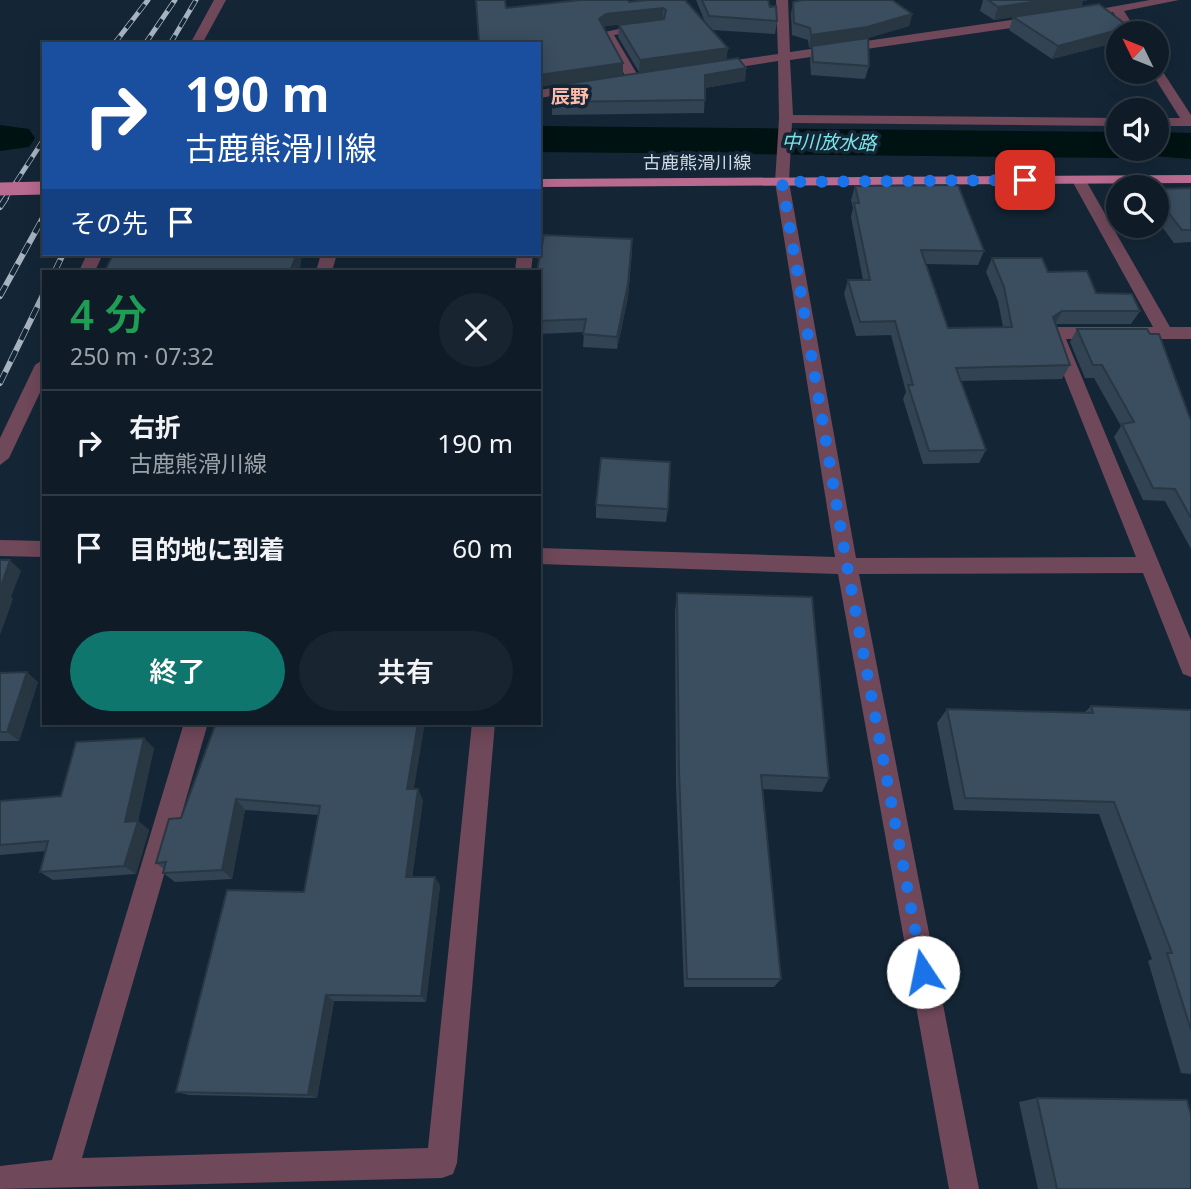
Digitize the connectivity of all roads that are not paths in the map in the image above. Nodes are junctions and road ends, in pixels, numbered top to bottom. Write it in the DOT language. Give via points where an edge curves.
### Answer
graph roads {
  1 [pos="219,0"];
  2 [pos="782,0"];
  3 [pos="1173,0"];
  4 [pos="1117,9"];
  5 [pos="1061,17"];
  6 [pos="1048,19"];
  7 [pos="1124,21"];
  8 [pos="659,25"];
  9 [pos="197,42"];
  10 [pos="785,57"];
  11 [pos="703,69"];
  12 [pos="634,79"];
  13 [pos="1165,84"];
  14 [pos="593,86"];
  15 [pos="541,94"];
  16 [pos="786,119"];
  17 [pos="1106,122"];
  18 [pos="1169,122"];
  19 [pos="1190,122"];
  20 [pos="1078,179"];
  21 [pos="1191,179"];
  22 [pos="782,182"];
  23 [pos="541,183"];
  24 [pos="42,188"];
  25 [pos="0,189"];
  26 [pos="1165,333"];
  27 [pos="1191,333"];
  28 [pos="42,369"];
  29 [pos="0,458"];
  30 [pos="0,548"];
  31 [pos="42,549"];
  32 [pos="541,556"];
  33 [pos="1150,565"];
  34 [pos="847,566"];
  35 [pos="1191,667"];
  36 [pos="195,725"];
  37 [pos="484,725"];
  38 [pos="0,1181"];
  39 [pos="61,1182"];
  40 [pos="964,1189"];
  1 -- 9 [label="street"];
  2 -- 10 [label="street"];
  3 -- 4 [label="street"];
  4 -- 5 [label="street"];
  4 -- 7 [label="street"];
  6 -- 10 [label="street"];
  8 -- 12 [label="street" via="606,33"];
  10 -- 11 [label="street"];
  10 -- 16 [label="street"];
  13 -- 19 [label="street"];
  14 -- 15 [label="street"];
  16 -- 17 [label="street"];
  16 -- 22 [label="street"];
  18 -- 19 [label="street"];
  20 -- 21 [label="main road, 古鹿熊滑川線"];
  20 -- 22 [label="main road, 古鹿熊滑川線"];
  20 -- 26 [label="street"];
  22 -- 23 [label="main road, 古鹿熊滑川線"];
  22 -- 34 [label="street"];
  24 -- 25 [label="main road, bridge"];
  26 -- 27 [label="street"];
  26 -- 33 [label="street" via="1055,333"];
  28 -- 29 [label="street"];
  30 -- 31 [label="street"];
  32 -- 34 [label="street"];
  33 -- 34 [label="street"];
  33 -- 35 [label="street"];
  34 -- 40 [label="street"];
  36 -- 39 [label="street"];
  37 -- 39 [label="street" via="442,1163"];
  38 -- 39 [label="street"];
}
